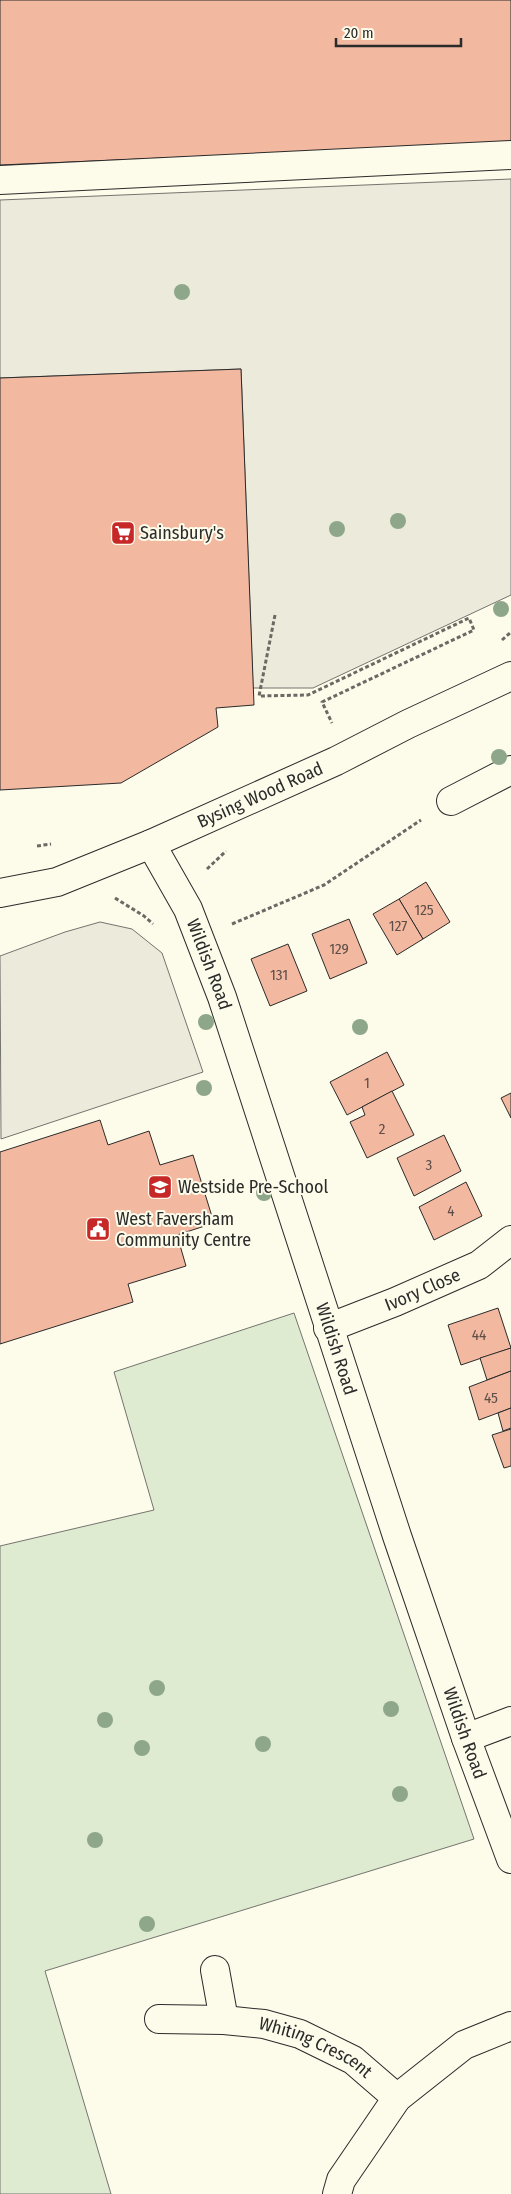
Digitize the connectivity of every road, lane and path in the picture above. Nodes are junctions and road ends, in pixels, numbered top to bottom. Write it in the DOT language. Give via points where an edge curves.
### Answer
graph roads {
  1 [pos="511,155"];
  2 [pos="0,180"];
  3 [pos="274,615"];
  4 [pos="511,676"];
  5 [pos="333,726"];
  6 [pos="511,770"];
  7 [pos="451,801"];
  8 [pos="151,844"];
  9 [pos="229,848"];
  10 [pos="204,872"];
  11 [pos="0,893"];
  12 [pos="114,897"];
  13 [pos="198,938"];
  14 [pos="511,1240"];
  15 [pos="328,1328"];
  16 [pos="511,1721"];
  17 [pos="466,1738"];
  18 [pos="511,1859"];
  19 [pos="215,1970"];
  20 [pos="159,2020"];
  21 [pos="224,2020"];
  22 [pos="511,2026"];
  23 [pos="396,2098"];
  24 [pos="336,2194"];
  1 -- 2 [label="street"];
  3 -- 5 [label="path" via="259,696 308,695 470,618 474,630 322,702"];
  4 -- 8 [label="street, Bysing Wood Road" via="336,761"];
  6 -- 7 [label="street"];
  7 -- 13 [label="path" via="324,885"];
  8 -- 11 [label="street, Bysing Wood Road" via="57,882"];
  8 -- 13 [label="street, Wildish Road" via="188,909"];
  9 -- 10 [label="path"];
  12 -- 13 [label="path" via="144,916 172,942"];
  13 -- 15 [label="street, Wildish Road" via="222,997"];
  14 -- 15 [label="street, Ivory Close" via="479,1265"];
  15 -- 17 [label="street, Wildish Road"];
  16 -- 17 [label="street"];
  17 -- 18 [label="street, Wildish Road"];
  19 -- 21 [label="street"];
  20 -- 21 [label="street, Whiting Crescent"];
  21 -- 23 [label="street, Whiting Crescent" via="264,2024 300,2034 353,2060"];
  22 -- 23 [label="street" via="464,2045"];
  23 -- 24 [label="street" via="341,2180"];
}
